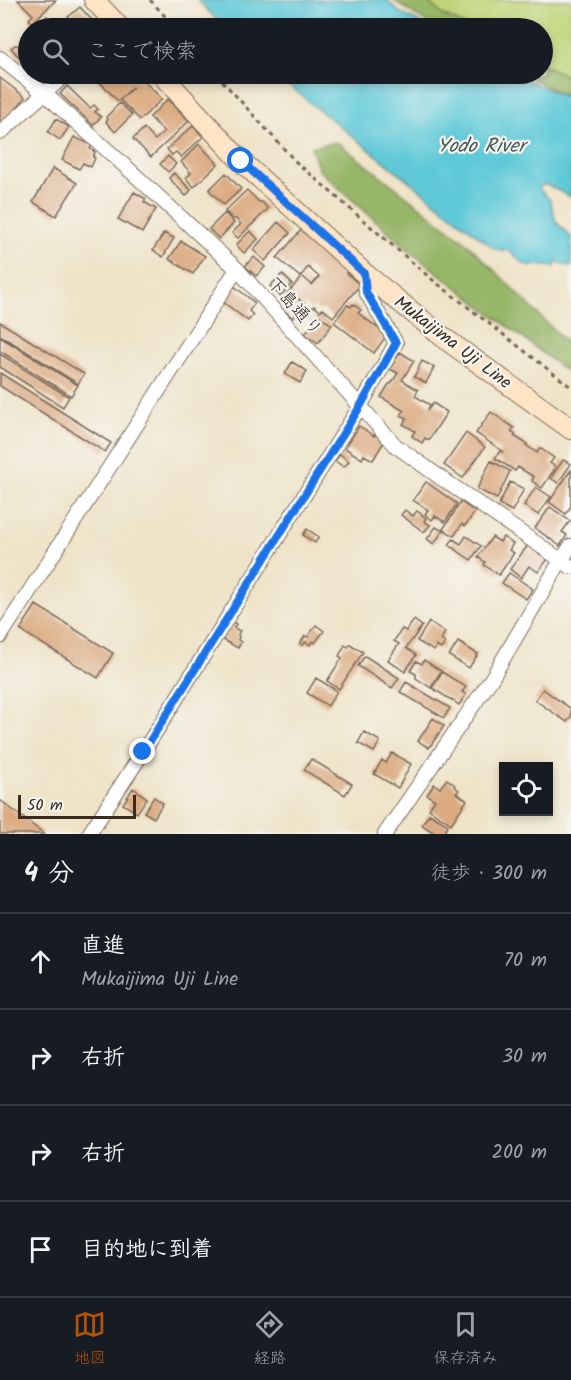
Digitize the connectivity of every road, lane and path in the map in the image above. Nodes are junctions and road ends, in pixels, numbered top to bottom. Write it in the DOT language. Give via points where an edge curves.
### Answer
graph roads {
  1 [pos="94,0"];
  2 [pos="150,0"];
  3 [pos="109,18"];
  4 [pos="167,18"];
  5 [pos="0,58"];
  6 [pos="18,72"];
  7 [pos="32,84"];
  8 [pos="56,84"];
  9 [pos="170,84"];
  10 [pos="225,84"];
  11 [pos="45,94"];
  12 [pos="0,133"];
  13 [pos="237,269"];
  14 [pos="364,273"];
  15 [pos="571,387"];
  16 [pos="361,405"];
  17 [pos="571,429"];
  18 [pos="571,546"];
  19 [pos="566,564"];
  20 [pos="0,637"];
  21 [pos="89,834"];
  22 [pos="385,834"];
  1 -- 3 [label="main road"];
  2 -- 4 [label="path"];
  5 -- 6 [label="street, 下島通り"];
  7 -- 11 [label="street, 下島通り"];
  8 -- 11 [label="street"];
  9 -- 14 [label="main road, Mukaijima Uji Line" via="241,161"];
  10 -- 15 [label="path" via="295,161 429,277"];
  11 -- 12 [label="street"];
  11 -- 13 [label="street, 下島通り"];
  13 -- 16 [label="street, 下島通り"];
  13 -- 20 [label="street"];
  14 -- 16 [label="street" via="366,292 396,343"];
  14 -- 17 [label="main road, Mukaijima Uji Line" via="448,341"];
  16 -- 19 [label="street, 下島通り" via="396,446"];
  16 -- 21 [label="street"];
  18 -- 19 [label="street"];
  19 -- 22 [label="street"];
}
